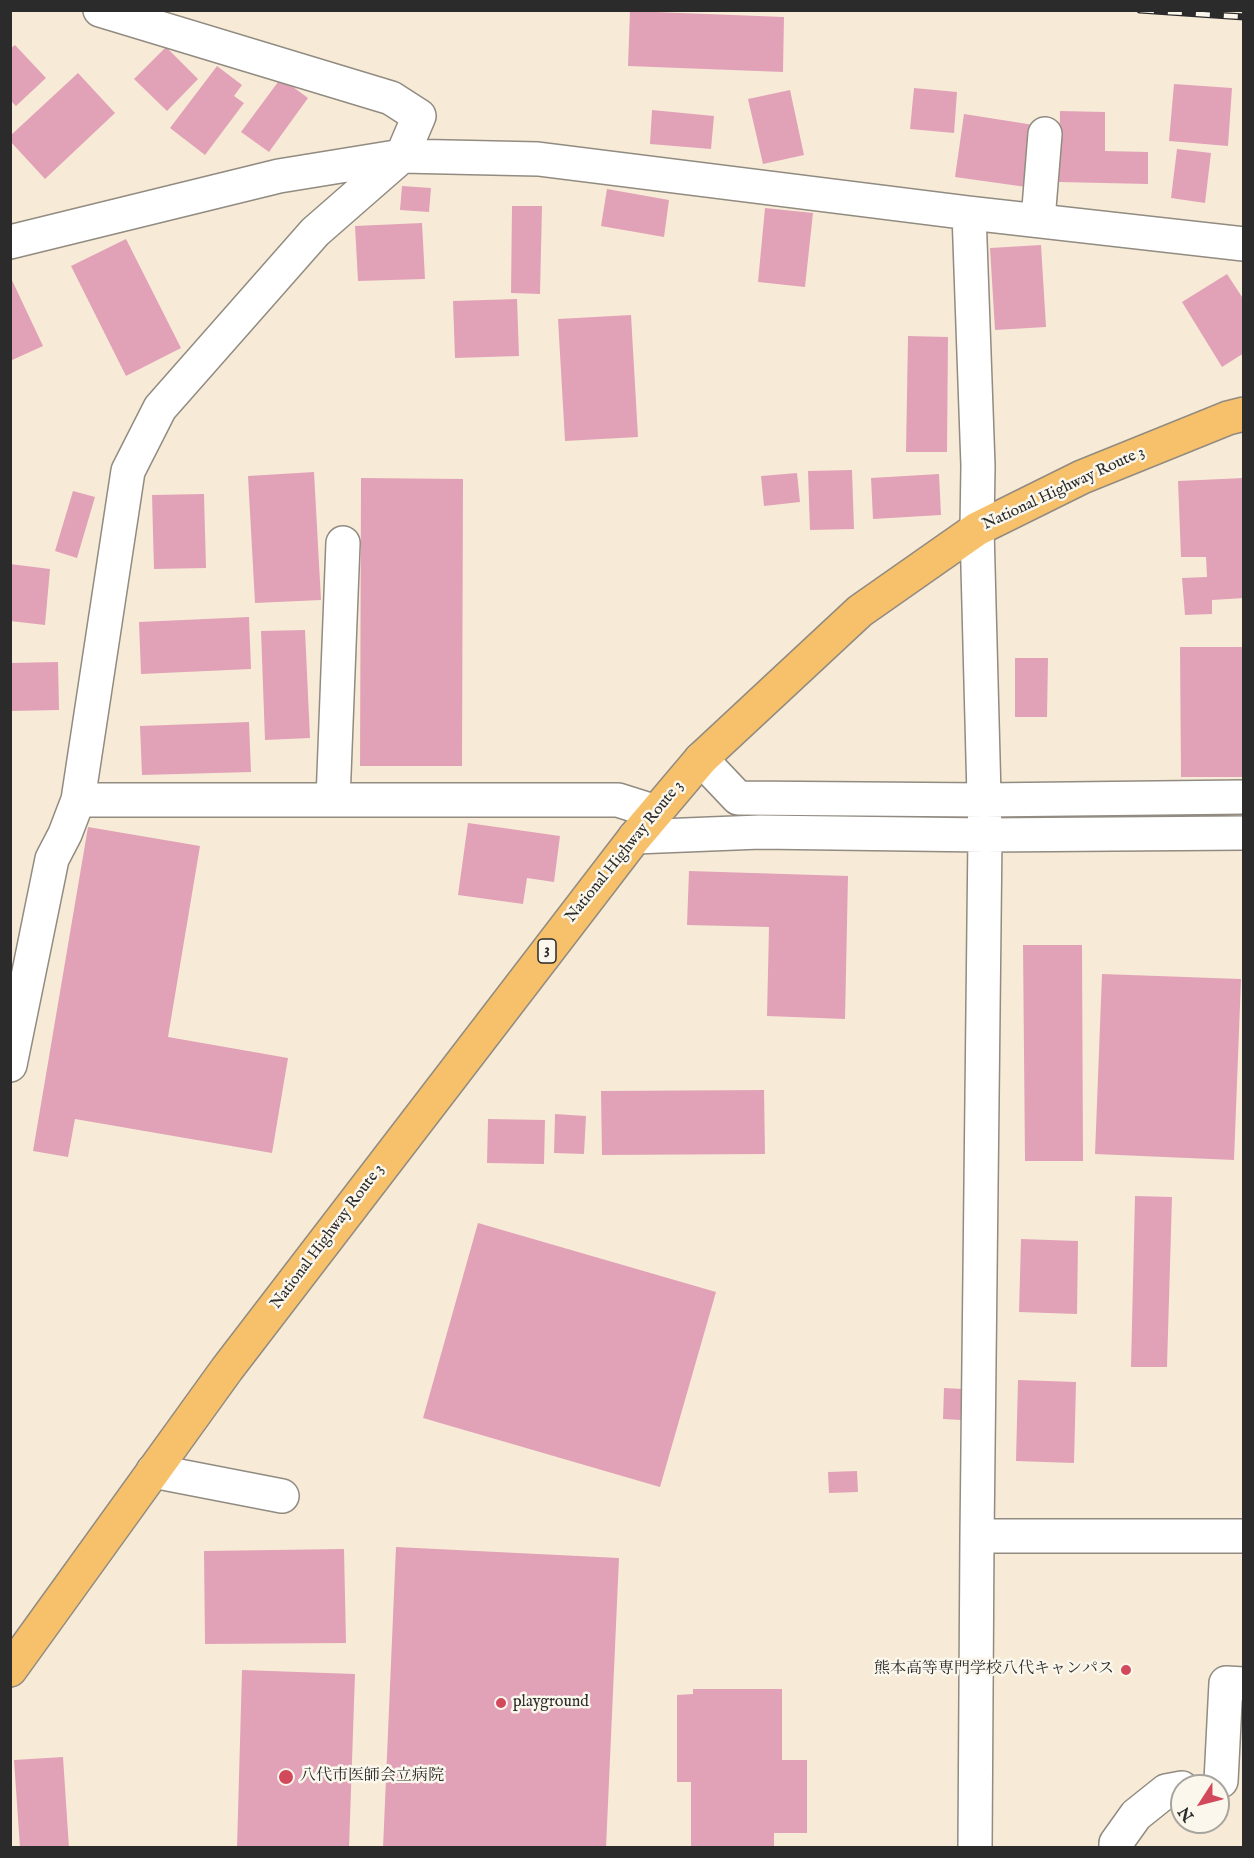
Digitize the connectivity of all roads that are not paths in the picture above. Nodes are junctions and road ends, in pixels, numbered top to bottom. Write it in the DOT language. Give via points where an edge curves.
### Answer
graph roads {
  1 [pos="100,10"];
  2 [pos="1045,134"];
  3 [pos="402,156"];
  4 [pos="969,213"];
  5 [pos="1038,220"];
  6 [pos="10,242"];
  7 [pos="1244,244"];
  8 [pos="1244,414"];
  9 [pos="976,529"];
  10 [pos="343,543"];
  11 [pos="700,759"];
  12 [pos="1244,797"];
  13 [pos="738,798"];
  14 [pos="78,800"];
  15 [pos="333,800"];
  16 [pos="984,800"];
  17 [pos="656,812"];
  18 [pos="760,832"];
  19 [pos="1244,833"];
  20 [pos="985,835"];
  21 [pos="635,837"];
  22 [pos="10,1065"];
  23 [pos="153,1471"];
  24 [pos="282,1496"];
  25 [pos="977,1536"];
  26 [pos="1244,1536"];
  27 [pos="10,1670"];
  28 [pos="1244,1684"];
  29 [pos="1220,1774"];
  30 [pos="1170,1790"];
  31 [pos="975,1848"];
  32 [pos="1116,1848"];
  1 -- 3 [label="street" via="391,98 419,116"];
  2 -- 5 [label="street"];
  3 -- 4 [label="street" via="538,159"];
  3 -- 6 [label="street" via="279,176"];
  3 -- 14 [label="street" via="315,232 160,408 128,471"];
  4 -- 5 [label="street"];
  4 -- 9 [label="street" via="978,466"];
  5 -- 7 [label="street"];
  8 -- 9 [label="highway, National Highway Route 3 / 3" via="1082,477"];
  9 -- 11 [label="highway, National Highway Route 3 / 3" via="860,612"];
  9 -- 16 [label="street"];
  10 -- 15 [label="street"];
  11 -- 13 [label="street"];
  11 -- 17 [label="highway, National Highway Route 3 / 3"];
  12 -- 16 [label="street"];
  13 -- 16 [label="street"];
  13 -- 18 [label="street"];
  14 -- 15 [label="street"];
  14 -- 22 [label="street" via="52,859"];
  15 -- 17 [label="street" via="618,800"];
  16 -- 20 [label="street"];
  17 -- 21 [label="highway, National Highway Route 3 / 3"];
  18 -- 20 [label="street"];
  18 -- 21 [label="street"];
  19 -- 20 [label="street"];
  20 -- 25 [label="street"];
  21 -- 23 [label="highway, National Highway Route 3 / 3"];
  23 -- 24 [label="street"];
  23 -- 27 [label="highway, National Highway Route 3 / 3"];
  25 -- 26 [label="street"];
  25 -- 31 [label="street"];
  28 -- 29 [label="street" via="1226,1683"];
  30 -- 32 [label="street" via="1137,1815"];
}
